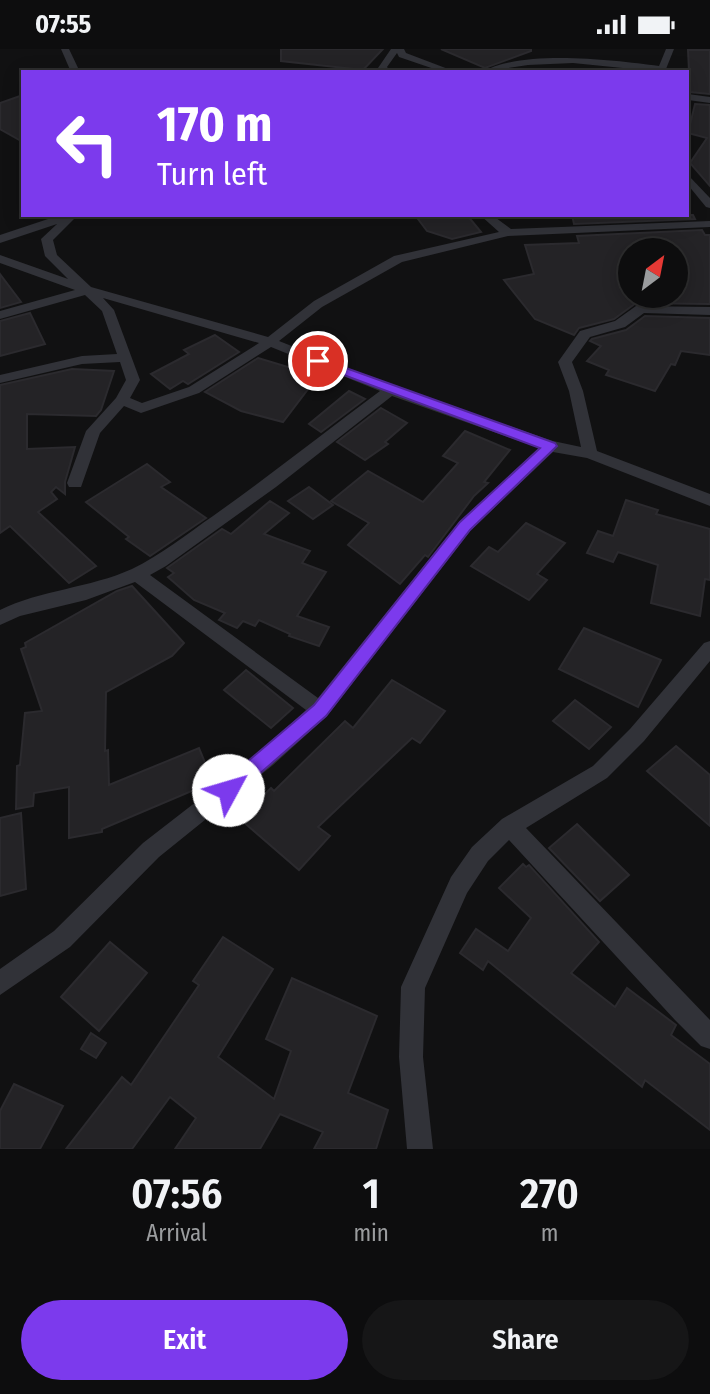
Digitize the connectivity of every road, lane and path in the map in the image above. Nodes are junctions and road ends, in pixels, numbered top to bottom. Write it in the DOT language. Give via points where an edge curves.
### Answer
graph roads {
  1 [pos="65,49"];
  2 [pos="398,49"];
  3 [pos="670,49"];
  4 [pos="75,70"];
  5 [pos="384,70"];
  6 [pos="446,70"];
  7 [pos="492,70"];
  8 [pos="651,70"];
  9 [pos="663,70"];
  10 [pos="689,97"];
  11 [pos="710,100"];
  12 [pos="689,179"];
  13 [pos="710,205"];
  14 [pos="67,217"];
  15 [pos="71,217"];
  16 [pos="488,217"];
  17 [pos="710,224"];
  18 [pos="508,233"];
  19 [pos="0,239"];
  20 [pos="0,259"];
  21 [pos="88,290"];
  22 [pos="710,311"];
  23 [pos="0,315"];
  24 [pos="270,342"];
  25 [pos="126,358"];
  26 [pos="0,379"];
  27 [pos="390,390"];
  28 [pos="122,400"];
  29 [pos="550,446"];
  30 [pos="590,454"];
  31 [pos="75,483"];
  32 [pos="710,500"];
  33 [pos="137,574"];
  34 [pos="0,618"];
  35 [pos="710,649"];
  36 [pos="320,710"];
  37 [pos="509,826"];
  38 [pos="0,983"];
  39 [pos="710,1037"];
  40 [pos="420,1149"];
  1 -- 4 [label="street"];
  2 -- 5 [label="street"];
  2 -- 6 [label="street" via="402,55"];
  3 -- 9 [label="street"];
  7 -- 8 [label="street" via="509,64 552,62"];
  10 -- 11 [label="street"];
  12 -- 13 [label="street"];
  14 -- 19 [label="street"];
  15 -- 21 [label="street" via="47,239 51,256"];
  16 -- 18 [label="street"];
  17 -- 18 [label="street"];
  18 -- 24 [label="street" via="398,259 318,304"];
  20 -- 21 [label="street"];
  21 -- 23 [label="street"];
  21 -- 24 [label="street"];
  21 -- 25 [label="street" via="108,310"];
  22 -- 30 [label="street" via="640,309 620,324 585,334 565,362"];
  24 -- 27 [label="street"];
  24 -- 28 [label="street" via="194,390 141,408"];
  25 -- 26 [label="street" via="82,360"];
  25 -- 28 [label="street" via="133,380"];
  27 -- 29 [label="street"];
  27 -- 33 [label="street" via="270,484"];
  28 -- 31 [label="street" via="93,432"];
  29 -- 30 [label="street"];
  29 -- 36 [label="street" via="465,526"];
  30 -- 32 [label="street"];
  33 -- 34 [label="street"];
  33 -- 36 [label="street"];
  35 -- 37 [label="street" via="600,772"];
  36 -- 38 [label="street" via="151,850 62,939"];
  37 -- 39 [label="street" via="544,858 640,969"];
  37 -- 40 [label="street" via="480,854 459,885 413,987 411,1057"];
}
